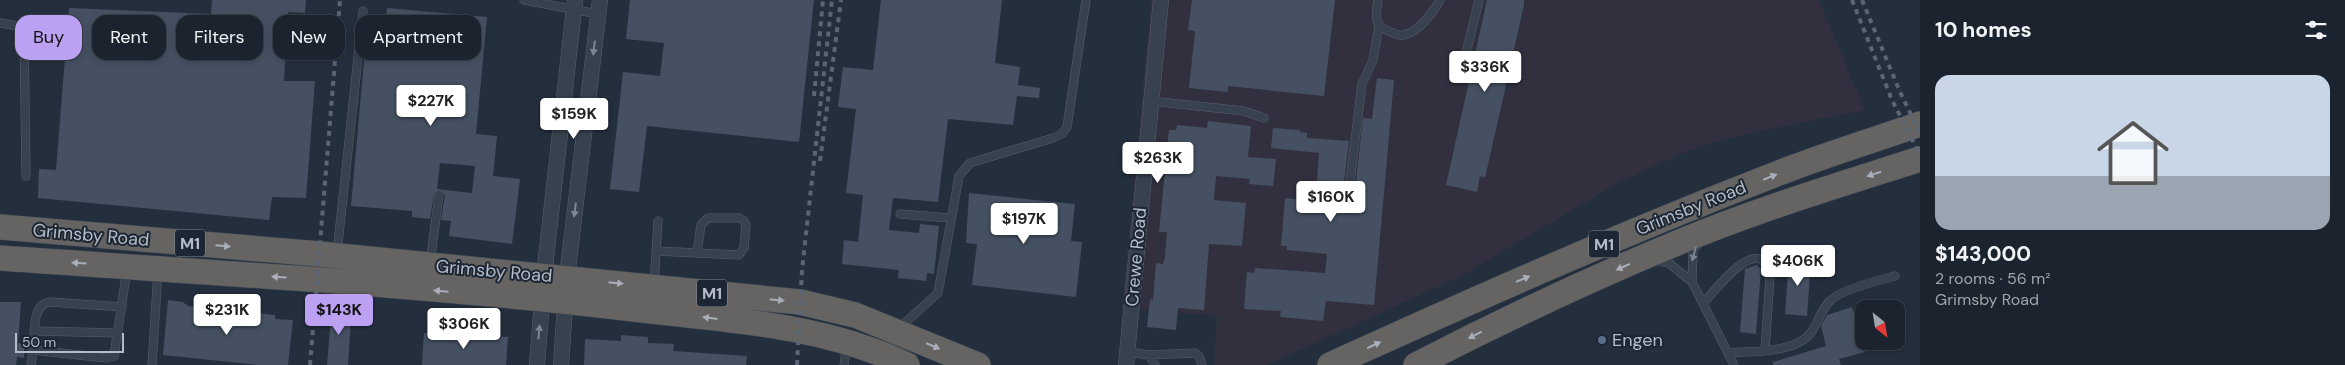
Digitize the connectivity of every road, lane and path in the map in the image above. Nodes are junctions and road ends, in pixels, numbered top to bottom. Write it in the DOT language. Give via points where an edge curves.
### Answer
graph roads {
  1 [pos="524,0"];
  2 [pos="1086,0"];
  3 [pos="1161,0"];
  4 [pos="1378,0"];
  5 [pos="1440,0"];
  6 [pos="1479,0"];
  7 [pos="575,5"];
  8 [pos="599,7"];
  9 [pos="363,11"];
  10 [pos="0,23"];
  11 [pos="1379,26"];
  12 [pos="1460,78"];
  13 [pos="1150,101"];
  14 [pos="1264,118"];
  15 [pos="1920,124"];
  16 [pos="1920,159"];
  17 [pos="26,176"];
  18 [pos="1349,190"];
  19 [pos="439,195"];
  20 [pos="900,214"];
  21 [pos="950,218"];
  22 [pos="658,221"];
  23 [pos="0,227"];
  24 [pos="1708,231"];
  25 [pos="656,251"];
  26 [pos="697,253"];
  27 [pos="337,256"];
  28 [pos="1647,257"];
  29 [pos="0,258"];
  30 [pos="429,265"];
  31 [pos="127,267"];
  32 [pos="158,269"];
  33 [pos="1895,276"];
  34 [pos="1692,282"];
  35 [pos="654,287"];
  36 [pos="555,288"];
  37 [pos="1703,304"];
  38 [pos="122,307"];
  39 [pos="855,315"];
  40 [pos="897,330"];
  41 [pos="35,331"];
  42 [pos="118,333"];
  43 [pos="847,341"];
  44 [pos="33,350"];
  45 [pos="1765,350"];
  46 [pos="1728,353"];
  47 [pos="1149,355"];
  48 [pos="1127,359"];
  49 [pos="31,365"];
  50 [pos="152,365"];
  51 [pos="537,365"];
  52 [pos="561,365"];
  53 [pos="844,365"];
  54 [pos="907,365"];
  55 [pos="978,365"];
  56 [pos="1155,365"];
  57 [pos="1202,365"];
  58 [pos="1330,365"];
  59 [pos="1416,365"];
  60 [pos="1734,365"];
  1 -- 7 [label="lane"];
  2 -- 21 [label="lane" via="1067,127 1062,134 1052,138 970,163 959,176"];
  3 -- 13 [label="street, Crewe Road"];
  4 -- 11 [label="lane" via="1376,17"];
  5 -- 11 [label="lane" via="1423,22 1404,35 1384,32"];
  6 -- 12 [label="lane"];
  7 -- 8 [label="lane"];
  7 -- 36 [label="street"];
  8 -- 36 [label="street, one-way"];
  9 -- 27 [label="lane"];
  10 -- 17 [label="lane" via="19,26 24,33"];
  11 -- 18 [label="lane" via="1373,60 1362,84"];
  13 -- 14 [label="lane" via="1244,111"];
  13 -- 48 [label="street, Crewe Road"];
  58 -- 15 [label="highway, Grimsby Road / M1, one-way" via="1466,303 1687,210 1793,168"];
  16 -- 24 [label="highway, Grimsby Road / M1, one-way"];
  19 -- 30 [label="lane"];
  20 -- 21 [label="lane"];
  21 -- 40 [label="lane" via="938,293"];
  22 -- 25 [label="lane"];
  23 -- 27 [label="highway, Grimsby Road / M1, one-way"];
  24 -- 28 [label="highway, Grimsby Road / M1"];
  24 -- 34 [label="lane, one-way" via="1693,250"];
  25 -- 26 [label="lane"];
  25 -- 35 [label="lane"];
  26 -- 26 [label="lane" via="701,225 708,218 739,218 744,221 743,252 738,255"];
  27 -- 30 [label="highway, Grimsby Road / M1"];
  28 -- 34 [label="lane" via="1669,263"];
  28 -- 59 [label="highway, Grimsby Road / M1, one-way" via="1494,325"];
  31 -- 29 [label="highway, Grimsby Road / M1, one-way"];
  30 -- 36 [label="highway, Grimsby Road / M1"];
  31 -- 32 [label="highway, Grimsby Road / M1"];
  31 -- 38 [label="lane"];
  36 -- 32 [label="highway, Grimsby Road / M1, one-way" via="317,280"];
  32 -- 50 [label="lane"];
  33 -- 45 [label="lane" via="1831,299 1810,334 1802,341"];
  34 -- 37 [label="lane"];
  36 -- 35 [label="highway, Grimsby Road / M1, one-way"];
  35 -- 39 [label="highway, Grimsby Road / M1, one-way" via="800,302"];
  43 -- 36 [label="highway, Grimsby Road / M1, one-way"];
  51 -- 36 [label="street, one-way"];
  36 -- 52 [label="street"];
  37 -- 45 [label="lane" via="1740,263 1752,259 1763,262 1768,267 1770,278"];
  37 -- 46 [label="lane"];
  38 -- 41 [label="lane" via="47,302 38,307"];
  38 -- 42 [label="lane"];
  39 -- 40 [label="highway, Grimsby Road / M1"];
  39 -- 43 [label="highway"];
  40 -- 55 [label="highway, Grimsby Road / M1, one-way"];
  41 -- 42 [label="lane"];
  41 -- 44 [label="lane"];
  42 -- 44 [label="lane" via="116,352 110,358"];
  43 -- 53 [label="lane"];
  43 -- 54 [label="highway, Grimsby Road / M1"];
  44 -- 49 [label="lane"];
  45 -- 46 [label="lane"];
  46 -- 60 [label="lane"];
  47 -- 48 [label="lane"];
  47 -- 56 [label="lane"];
  47 -- 57 [label="lane" via="1194,353"];
}
